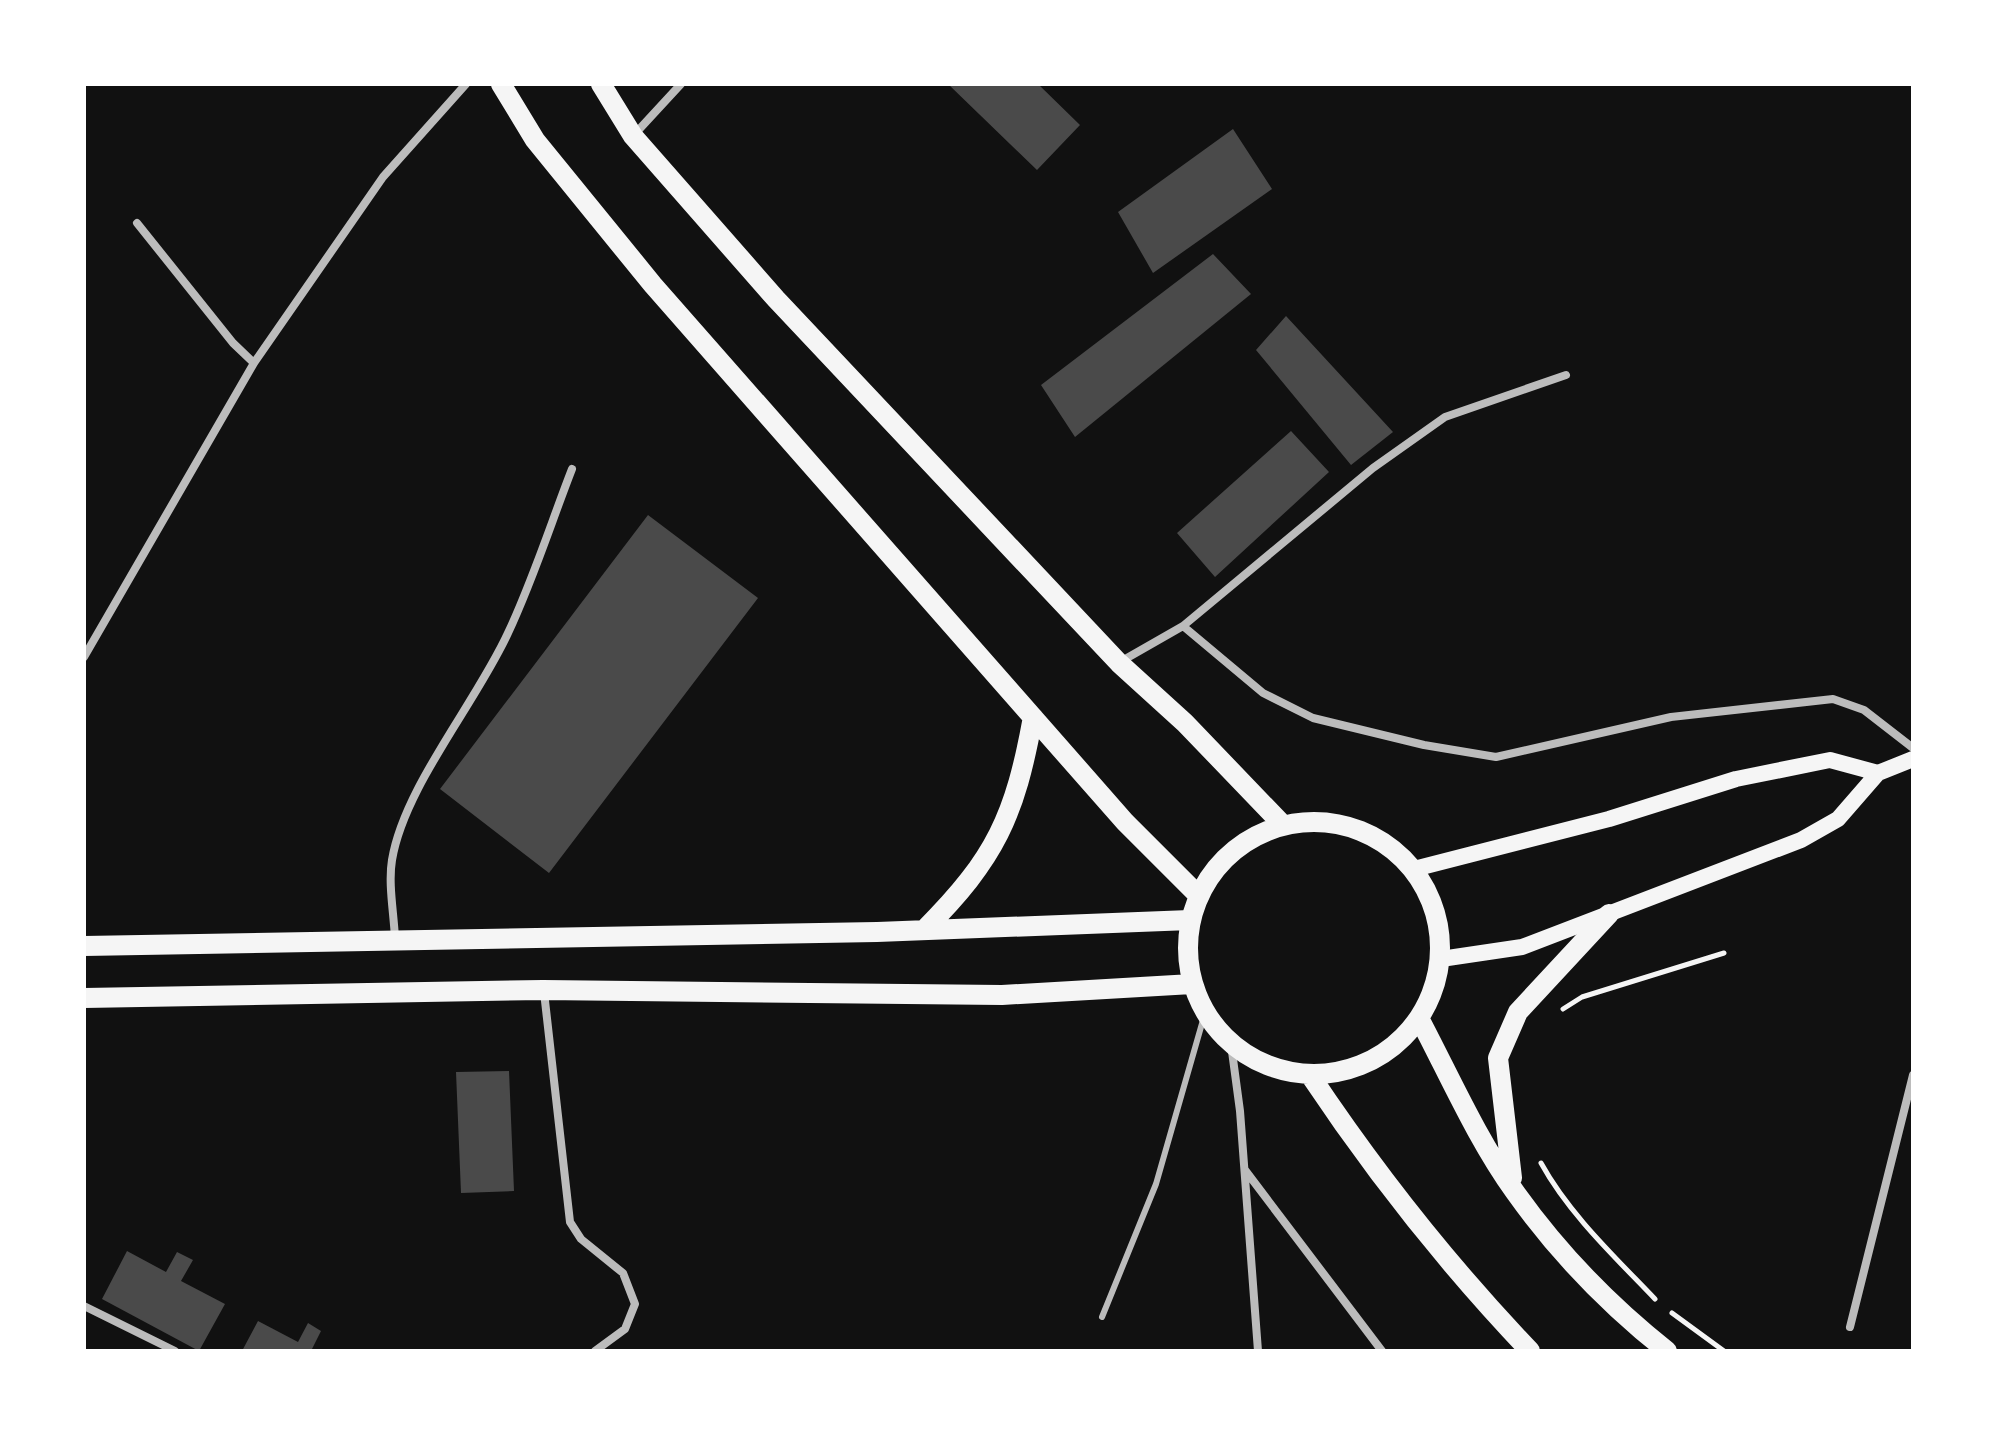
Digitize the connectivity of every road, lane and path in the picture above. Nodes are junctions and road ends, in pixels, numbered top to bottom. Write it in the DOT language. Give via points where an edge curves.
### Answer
graph roads {
  1 [pos="466,84"];
  2 [pos="501,84"];
  3 [pos="601,84"];
  4 [pos="681,84"];
  5 [pos="633,136"];
  6 [pos="137,223"];
  7 [pos="254,363"];
  8 [pos="1566,375"];
  9 [pos="572,469"];
  10 [pos="1183,626"];
  11 [pos="84,657"];
  12 [pos="1119,663"];
  13 [pos="1033,717"];
  14 [pos="1913,748"];
  15 [pos="1913,759"];
  16 [pos="1878,773"];
  17 [pos="1282,824"];
  18 [pos="1414,869"];
  19 [pos="1198,895"];
  20 [pos="1609,914"];
  21 [pos="1190,920"];
  22 [pos="924,930"];
  23 [pos="395,940"];
  24 [pos="84,946"];
  25 [pos="1724,953"];
  26 [pos="1441,959"];
  27 [pos="1192,984"];
  28 [pos="543,990"];
  29 [pos="84,998"];
  30 [pos="1205,1013"];
  31 [pos="1558,1013"];
  32 [pos="1420,1020"];
  33 [pos="1231,1044"];
  34 [pos="1310,1075"];
  35 [pos="1913,1075"];
  36 [pos="1536,1154"];
  37 [pos="1243,1168"];
  38 [pos="1514,1190"];
  39 [pos="84,1306"];
  40 [pos="1102,1317"];
  41 [pos="1850,1327"];
  42 [pos="175,1351"];
  43 [pos="595,1351"];
  44 [pos="1258,1351"];
  45 [pos="1382,1351"];
  46 [pos="1530,1351"];
  47 [pos="1667,1351"];
  48 [pos="1724,1351"];
  1 -- 7 [label="street" via="383,177"];
  2 -- 13 [label="main road" via="535,140 653,285"];
  3 -- 5 [label="main road"];
  4 -- 5 [label="street"];
  5 -- 12 [label="main road" via="776,299"];
  6 -- 7 [label="street"];
  7 -- 11 [label="street"];
  8 -- 10 [label="street" via="1445,417 1373,468"];
  9 -- 23 [label="street" via="508,633 409,811 392,860"];
  10 -- 12 [label="street"];
  10 -- 14 [label="street" via="1263,693 1313,718 1482,755 1496,757 1671,717 1833,699 1864,710"];
  12 -- 17 [label="main road"];
  13 -- 19 [label="main road"];
  13 -- 22 [label="main road" via="1021,783 997,841 955,900"];
  15 -- 16 [label="main road"];
  16 -- 18 [label="main road" via="1830,760 1736,779 1609,819"];
  16 -- 20 [label="main road" via="1838,819 1801,840"];
  17 -- 18 [label="main road" via="1320,821 1357,828 1388,845"];
  17 -- 19 [label="main road" via="1248,839 1219,864"];
  18 -- 26 [label="main road" via="1430,896"];
  19 -- 21 [label="main road"];
  20 -- 26 [label="main road" via="1522,947"];
  20 -- 38 [label="main road" via="1518,1012 1498,1058"];
  21 -- 22 [label="main road"];
  21 -- 27 [label="main road"];
  22 -- 23 [label="main road"];
  23 -- 24 [label="main road"];
  25 -- 31 [label="path" via="1582,997"];
  26 -- 32 [label="main road" via="1438,981"];
  27 -- 28 [label="main road" via="1002,995"];
  27 -- 30 [label="main road"];
  28 -- 29 [label="main road"];
  28 -- 43 [label="street" via="570,1222 581,1239 623,1273 635,1304 625,1329"];
  30 -- 33 [label="main road"];
  30 -- 40 [label="lane" via="1156,1184"];
  32 -- 34 [label="main road" via="1390,1051 1352,1070"];
  32 -- 38 [label="main road"];
  33 -- 34 [label="main road" via="1267,1066"];
  33 -- 37 [label="street"];
  34 -- 46 [label="main road" via="1368,1162 1452,1268"];
  35 -- 41 [label="street"];
  36 -- 48 [label="path" via="1599,1240 1660,1305"];
  37 -- 44 [label="street"];
  37 -- 45 [label="street"];
  38 -- 47 [label="main road" via="1564,1254"];
  39 -- 42 [label="street"];
}
